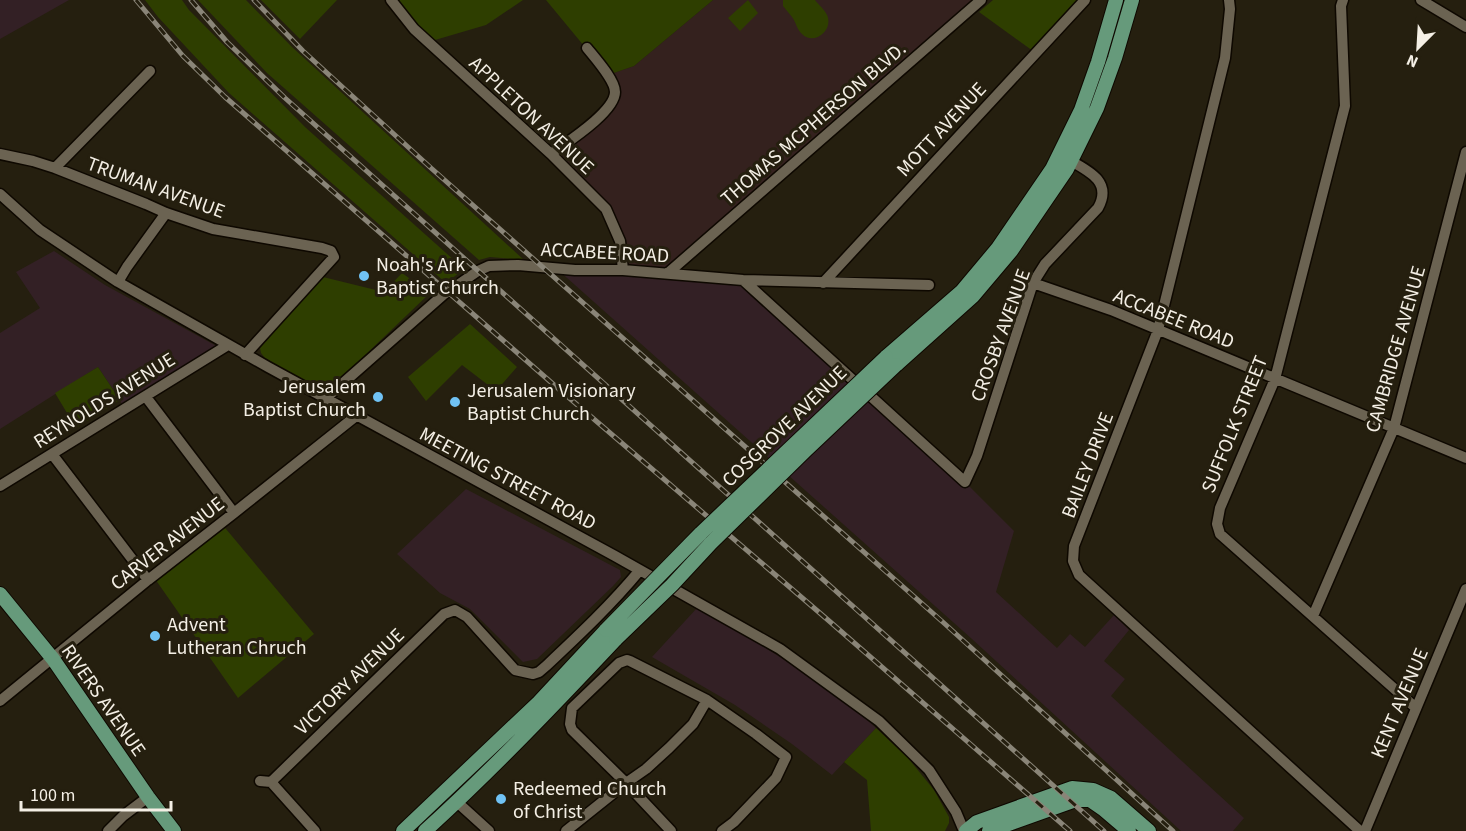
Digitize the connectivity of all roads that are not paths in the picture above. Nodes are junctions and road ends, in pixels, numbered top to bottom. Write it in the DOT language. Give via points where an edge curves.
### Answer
graph roads {
  1 [pos="391,0"];
  2 [pos="981,0"];
  3 [pos="1085,0"];
  4 [pos="1116,0"];
  5 [pos="1132,0"];
  6 [pos="1229,0"];
  7 [pos="1343,0"];
  8 [pos="1421,0"];
  9 [pos="1466,27"];
  10 [pos="587,48"];
  11 [pos="150,71"];
  12 [pos="1466,152"];
  13 [pos="0,154"];
  14 [pos="551,154"];
  15 [pos="1071,161"];
  16 [pos="55,168"];
  17 [pos="0,194"];
  18 [pos="165,213"];
  19 [pos="622,270"];
  20 [pos="668,273"];
  21 [pos="743,280"];
  22 [pos="118,282"];
  23 [pos="823,283"];
  24 [pos="1033,283"];
  25 [pos="929,285"];
  26 [pos="1158,330"];
  27 [pos="228,345"];
  28 [pos="245,355"];
  29 [pos="891,361"];
  30 [pos="1275,379"];
  31 [pos="146,397"];
  32 [pos="326,399"];
  33 [pos="356,416"];
  34 [pos="1394,428"];
  35 [pos="52,454"];
  36 [pos="1466,458"];
  37 [pos="0,486"];
  38 [pos="234,513"];
  39 [pos="640,570"];
  40 [pos="148,580"];
  41 [pos="1466,589"];
  42 [pos="0,594"];
  43 [pos="1313,616"];
  44 [pos="611,634"];
  45 [pos="53,659"];
  46 [pos="707,700"];
  47 [pos="0,701"];
  48 [pos="1416,708"];
  49 [pos="626,783"];
  50 [pos="148,797"];
  51 [pos="457,802"];
  52 [pos="108,831"];
  53 [pos="174,831"];
  54 [pos="315,831"];
  55 [pos="403,831"];
  56 [pos="425,831"];
  57 [pos="489,831"];
  58 [pos="566,831"];
  59 [pos="671,831"];
  60 [pos="722,831"];
  61 [pos="965,831"];
  62 [pos="989,831"];
  63 [pos="1129,831"];
  64 [pos="1149,831"];
  65 [pos="1360,831"];
  66 [pos="1365,831"];
  1 -- 14 [label="street, APPLETON AVENUE" via="414,29"];
  2 -- 20 [label="street, THOMAS MCPHERSON BLVD."];
  3 -- 23 [label="street, MOTT AVENUE"];
  4 -- 29 [label="main road, COSGROVE AVENUE" via="1081,110 1053,169 998,248 962,291"];
  5 -- 15 [label="main road, COSGROVE AVENUE" via="1097,108"];
  6 -- 26 [label="street, BAILEY DRIVE" via="1225,57"];
  7 -- 30 [label="street, SUFFOLK STREET" via="1345,106"];
  8 -- 9 [label="street"];
  10 -- 14 [label="street" via="608,75 615,92 613,99 606,112"];
  11 -- 16 [label="street"];
  12 -- 34 [label="street, CAMBRIDGE AVENUE"];
  13 -- 16 [label="street, TRUMAN AVENUE"];
  14 -- 19 [label="street, APPLETON AVENUE" via="606,209 620,241"];
  15 -- 24 [label="street, CROSBY AVENUE" via="1101,184 1101,202 1045,264"];
  15 -- 29 [label="main road, COSGROVE AVENUE" via="1011,251 973,296"];
  16 -- 18 [label="street, TRUMAN AVENUE"];
  17 -- 22 [label="street, MEETING STREET ROAD" via="40,230"];
  18 -- 22 [label="street"];
  18 -- 28 [label="street, TRUMAN AVENUE" via="213,229 331,251 334,257"];
  19 -- 20 [label="street, ACCABEE ROAD"];
  19 -- 32 [label="street, ACCABEE ROAD" via="489,266 443,295"];
  20 -- 21 [label="street, ACCABEE ROAD"];
  21 -- 23 [label="street, ACCABEE ROAD"];
  21 -- 24 [label="street, CROSBY AVENUE" via="965,482"];
  22 -- 27 [label="street, MEETING STREET ROAD"];
  23 -- 25 [label="street, ACCABEE ROAD"];
  24 -- 26 [label="street, ACCABEE ROAD"];
  26 -- 30 [label="street, ACCABEE ROAD"];
  26 -- 65 [label="street, BAILEY DRIVE" via="1074,546 1073,561 1079,574"];
  27 -- 28 [label="street, MEETING STREET ROAD"];
  27 -- 31 [label="street, REYNOLDS AVENUE"];
  28 -- 32 [label="street, MEETING STREET ROAD"];
  29 -- 44 [label="main road, COSGROVE AVENUE, bridge" via="701,533"];
  30 -- 34 [label="street, ACCABEE ROAD"];
  30 -- 43 [label="street, SUFFOLK STREET" via="1220,508 1217,524 1221,534"];
  31 -- 35 [label="street, REYNOLDS AVENUE"];
  31 -- 38 [label="street"];
  32 -- 33 [label="street, MEETING STREET ROAD"];
  33 -- 38 [label="street, CARVER AVENUE"];
  33 -- 39 [label="street, MEETING STREET ROAD"];
  34 -- 36 [label="street, ACCABEE ROAD"];
  34 -- 43 [label="street, CAMBRIDGE AVENUE"];
  35 -- 37 [label="street, REYNOLDS AVENUE"];
  35 -- 40 [label="street"];
  38 -- 40 [label="street, CARVER AVENUE"];
  39 -- 54 [label="street, VICTORY AVENUE" via="587,627 533,674 514,670 467,617 455,610 444,614 266,782"];
  39 -- 61 [label="street, MEETING STREET ROAD" via="780,649 879,721 929,770"];
  40 -- 45 [label="street, CARVER AVENUE"];
  41 -- 48 [label="street, KENT AVENUE"];
  42 -- 45 [label="main road, RIVERS AVENUE"];
  43 -- 48 [label="street, SUFFOLK STREET"];
  44 -- 51 [label="main road, COSGROVE AVENUE" via="549,710"];
  44 -- 55 [label="main road, COSGROVE AVENUE"];
  45 -- 47 [label="street, CARVER AVENUE"];
  45 -- 50 [label="main road, RIVERS AVENUE"];
  46 -- 49 [label="street" via="693,724"];
  46 -- 49 [label="street" via="627,660 578,701 572,708 572,730"];
  46 -- 60 [label="street" via="786,757 776,778"];
  48 -- 66 [label="street, KENT AVENUE"];
  49 -- 58 [label="street"];
  49 -- 59 [label="street"];
  50 -- 52 [label="street"];
  50 -- 53 [label="main road, RIVERS AVENUE"];
  51 -- 56 [label="main road, COSGROVE AVENUE"];
  51 -- 57 [label="street"];
  61 -- 64 [label="main road" via="977,822 1072,788 1094,790 1111,798"];
  62 -- 63 [label="main road" via="1076,800 1090,800"];
}
